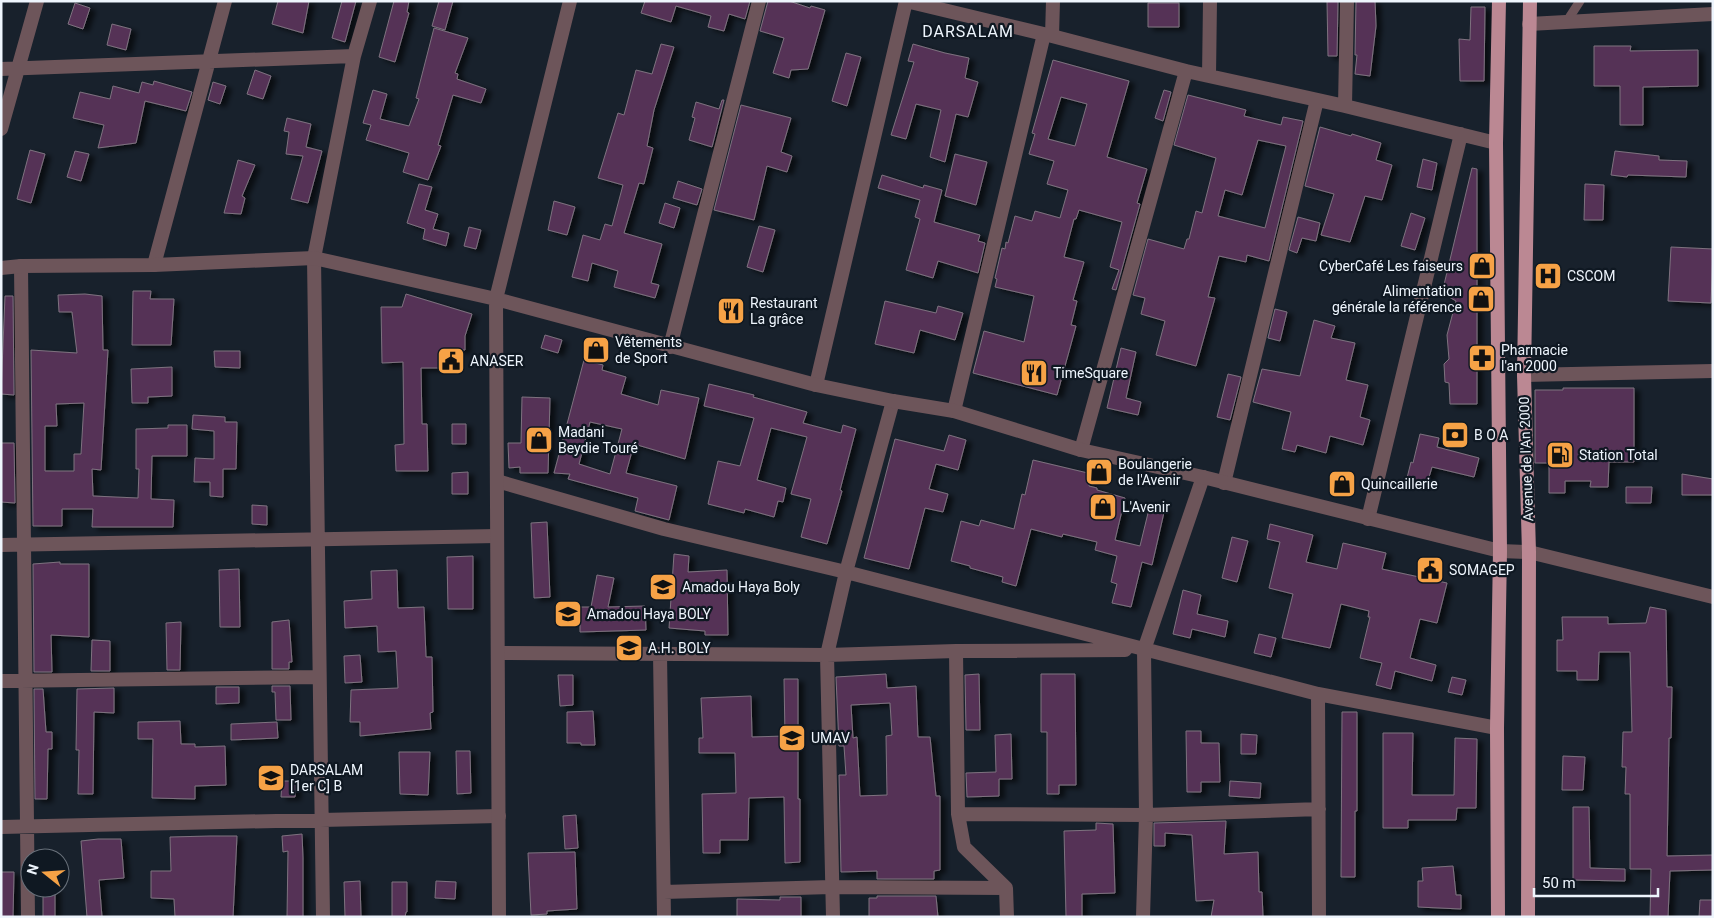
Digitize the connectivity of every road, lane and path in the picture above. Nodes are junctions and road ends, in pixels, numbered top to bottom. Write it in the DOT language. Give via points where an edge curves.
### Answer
graph roads {
  1 [pos="37,1"];
  2 [pos="225,1"];
  3 [pos="370,1"];
  4 [pos="570,1"];
  5 [pos="759,1"];
  6 [pos="906,1"];
  7 [pos="1053,1"];
  8 [pos="1210,1"];
  9 [pos="1347,1"];
  10 [pos="1499,1"];
  11 [pos="1530,1"];
  12 [pos="1580,1"];
  13 [pos="1713,14"];
  14 [pos="1567,21"];
  15 [pos="1529,24"];
  16 [pos="1048,35"];
  17 [pos="354,56"];
  18 [pos="210,61"];
  19 [pos="1,69"];
  20 [pos="18,69"];
  21 [pos="1186,71"];
  22 [pos="1208,76"];
  23 [pos="1317,100"];
  24 [pos="1345,106"];
  25 [pos="1,129"];
  26 [pos="1461,134"];
  27 [pos="1496,142"];
  28 [pos="314,258"];
  29 [pos="154,265"];
  30 [pos="21,266"];
  31 [pos="1,268"];
  32 [pos="496,299"];
  33 [pos="670,347"];
  34 [pos="1713,371"];
  35 [pos="1524,375"];
  36 [pos="816,385"];
  37 [pos="893,401"];
  38 [pos="954,411"];
  39 [pos="1081,450"];
  40 [pos="1203,476"];
  41 [pos="497,482"];
  42 [pos="1224,483"];
  43 [pos="1368,519"];
  44 [pos="497,536"];
  45 [pos="318,540"];
  46 [pos="24,544"];
  47 [pos="1,545"];
  48 [pos="1500,551"];
  49 [pos="1529,552"];
  50 [pos="846,572"];
  51 [pos="1713,597"];
  52 [pos="1144,650"];
  53 [pos="956,651"];
  54 [pos="498,653"];
  55 [pos="660,654"];
  56 [pos="828,655"];
  57 [pos="319,677"];
  58 [pos="26,680"];
  59 [pos="1,681"];
  60 [pos="1318,694"];
  61 [pos="1497,728"];
  62 [pos="1319,809"];
  63 [pos="958,814"];
  64 [pos="1146,815"];
  65 [pos="499,816"];
  66 [pos="321,820"];
  67 [pos="27,826"];
  68 [pos="1,827"];
  69 [pos="831,887"];
  70 [pos="1006,888"];
  71 [pos="664,892"];
  72 [pos="28,917"];
  73 [pos="323,917"];
  74 [pos="500,917"];
  75 [pos="664,917"];
  76 [pos="833,917"];
  77 [pos="1007,917"];
  78 [pos="1143,917"];
  79 [pos="1319,917"];
  80 [pos="1498,917"];
  81 [pos="1528,917"];
  1 -- 20 [label="street"];
  2 -- 18 [label="street"];
  3 -- 17 [label="street"];
  4 -- 32 [label="street"];
  5 -- 33 [label="street"];
  6 -- 16 [label="street"];
  6 -- 36 [label="street"];
  7 -- 16 [label="street"];
  8 -- 22 [label="street"];
  9 -- 24 [label="street"];
  10 -- 27 [label="main road, Avenue de l'An 2000"];
  11 -- 15 [label="main road, Avenue de l'An 2000"];
  12 -- 14 [label="lane"];
  13 -- 14 [label="street"];
  14 -- 15 [label="street"];
  15 -- 35 [label="main road, Avenue de l'An 2000"];
  16 -- 21 [label="street"];
  16 -- 38 [label="street"];
  17 -- 18 [label="street"];
  17 -- 28 [label="street"];
  18 -- 20 [label="street"];
  18 -- 29 [label="street"];
  19 -- 20 [label="street"];
  20 -- 25 [label="street"];
  21 -- 22 [label="street"];
  21 -- 39 [label="street"];
  22 -- 23 [label="street"];
  23 -- 24 [label="street"];
  23 -- 42 [label="street"];
  24 -- 26 [label="street"];
  26 -- 27 [label="street"];
  26 -- 43 [label="street"];
  27 -- 48 [label="main road, Avenue de l'An 2000"];
  28 -- 29 [label="street"];
  28 -- 32 [label="street"];
  28 -- 45 [label="street"];
  29 -- 30 [label="street"];
  30 -- 31 [label="street"];
  30 -- 46 [label="street"];
  32 -- 33 [label="street"];
  32 -- 41 [label="street"];
  33 -- 36 [label="street"];
  34 -- 35 [label="street"];
  35 -- 49 [label="main road, Avenue de l'An 2000"];
  36 -- 37 [label="street"];
  37 -- 38 [label="street"];
  37 -- 50 [label="street"];
  38 -- 39 [label="street"];
  39 -- 40 [label="street"];
  40 -- 42 [label="street"];
  40 -- 52 [label="street"];
  41 -- 44 [label="street"];
  41 -- 50 [label="street" via="664,528"];
  42 -- 43 [label="street"];
  43 -- 48 [label="street"];
  44 -- 45 [label="street"];
  44 -- 54 [label="street"];
  45 -- 46 [label="street"];
  45 -- 57 [label="street"];
  46 -- 47 [label="street"];
  46 -- 58 [label="street"];
  48 -- 49 [label="street"];
  48 -- 61 [label="main road, Avenue de l'An 2000"];
  49 -- 51 [label="street"];
  49 -- 81 [label="main road, Avenue de l'An 2000"];
  50 -- 52 [label="street"];
  50 -- 56 [label="street"];
  52 -- 53 [label="street"];
  52 -- 60 [label="street"];
  52 -- 64 [label="street"];
  53 -- 56 [label="street"];
  53 -- 63 [label="street"];
  54 -- 55 [label="street"];
  54 -- 65 [label="street"];
  55 -- 56 [label="street"];
  55 -- 71 [label="street"];
  56 -- 69 [label="street"];
  57 -- 58 [label="street"];
  57 -- 66 [label="street"];
  58 -- 59 [label="street"];
  58 -- 67 [label="street"];
  60 -- 61 [label="street"];
  60 -- 62 [label="street"];
  61 -- 80 [label="main road, Avenue de l'An 2000"];
  62 -- 64 [label="street"];
  62 -- 79 [label="street"];
  63 -- 64 [label="street"];
  63 -- 70 [label="street" via="964,847"];
  64 -- 78 [label="street"];
  65 -- 66 [label="street"];
  65 -- 74 [label="street"];
  66 -- 67 [label="street"];
  66 -- 73 [label="street"];
  67 -- 68 [label="street"];
  67 -- 72 [label="street"];
  69 -- 70 [label="street"];
  69 -- 71 [label="street"];
  69 -- 76 [label="street"];
  70 -- 77 [label="street"];
  71 -- 75 [label="street"];
}
